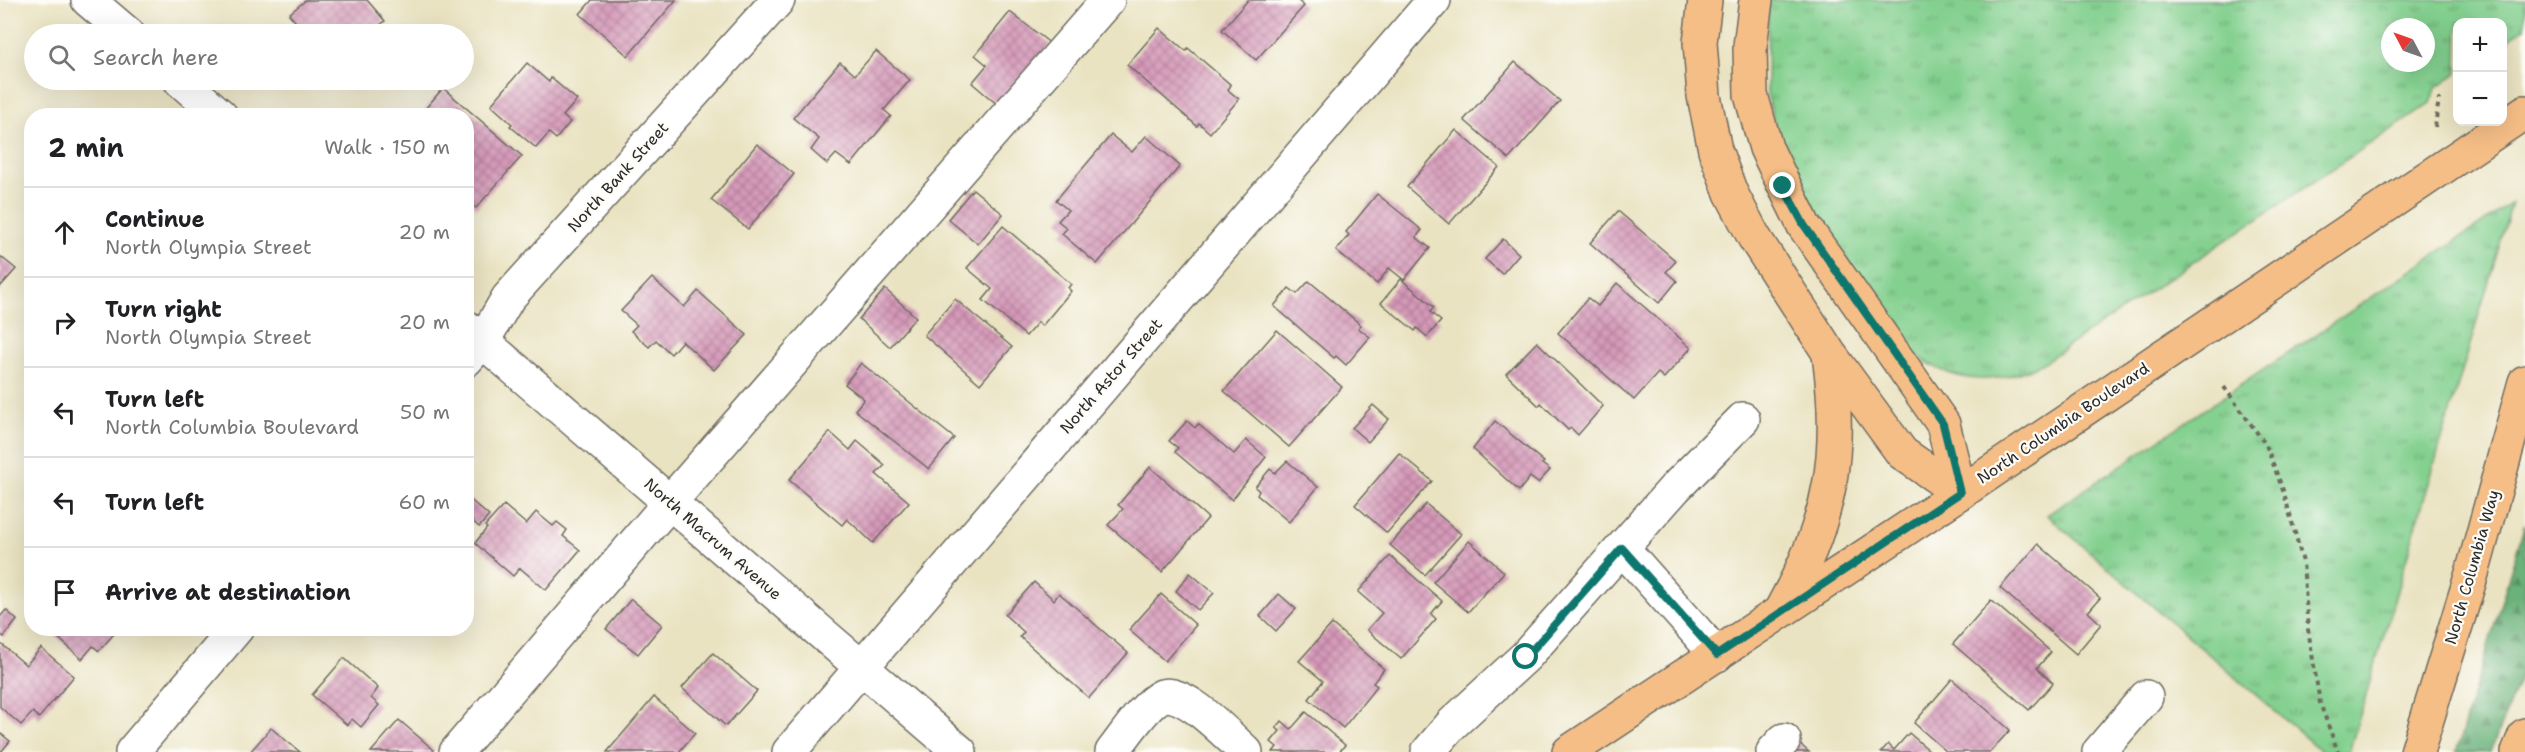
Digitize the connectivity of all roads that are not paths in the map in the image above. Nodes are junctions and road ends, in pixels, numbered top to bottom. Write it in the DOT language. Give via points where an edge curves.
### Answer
graph roads {
  1 [pos="88,0"];
  2 [pos="778,0"];
  3 [pos="1108,0"];
  4 [pos="1434,0"];
  5 [pos="1705,0"];
  6 [pos="1756,0"];
  7 [pos="116,24"];
  8 [pos="191,90"];
  9 [pos="212,108"];
  10 [pos="2525,112"];
  11 [pos="474,340"];
  12 [pos="474,345"];
  13 [pos="1829,353"];
  14 [pos="2525,382"];
  15 [pos="1743,419"];
  16 [pos="1960,493"];
  17 [pos="670,502"];
  18 [pos="1622,548"];
  19 [pos="1779,614"];
  20 [pos="230,636"];
  21 [pos="1717,655"];
  22 [pos="861,666"];
  23 [pos="2146,698"];
  24 [pos="2525,735"];
  25 [pos="132,752"];
  26 [pos="456,752"];
  27 [pos="789,752"];
  28 [pos="960,752"];
  29 [pos="1112,752"];
  30 [pos="1246,752"];
  31 [pos="1428,752"];
  32 [pos="1569,752"];
  33 [pos="2099,752"];
  34 [pos="2417,752"];
  35 [pos="2518,752"];
  1 -- 7 [label="street"];
  2 -- 11 [label="street, North Bank Street"];
  3 -- 17 [label="street"];
  4 -- 22 [label="street, North Astor Street"];
  5 -- 13 [label="main road" via="1700,42 1704,96 1715,150 1754,237"];
  6 -- 16 [label="main road" via="1750,46 1751,95 1766,148 1804,225 1943,424"];
  8 -- 9 [label="street"];
  10 -- 16 [label="main road, North Columbia Boulevard"];
  12 -- 17 [label="street, North Macrum Avenue"];
  13 -- 16 [label="main road" via="1902,453"];
  13 -- 19 [label="main road" via="1836,444 1830,489 1801,574"];
  14 -- 34 [label="main road, North Columbia Way"];
  15 -- 18 [label="street"];
  16 -- 19 [label="main road, North Columbia Boulevard"];
  17 -- 22 [label="street, North Macrum Avenue"];
  17 -- 26 [label="street"];
  18 -- 21 [label="street"];
  18 -- 31 [label="street" via="1526,657 1452,724"];
  19 -- 21 [label="main road, North Columbia Boulevard"];
  20 -- 25 [label="street"];
  21 -- 32 [label="main road, North Columbia Boulevard"];
  22 -- 27 [label="street, North Astor Street"];
  22 -- 28 [label="street, North Macrum Avenue"];
  23 -- 33 [label="street"];
  24 -- 35 [label="main road"];
  29 -- 30 [label="street" via="1149,706 1172,694 1186,700"];
}
